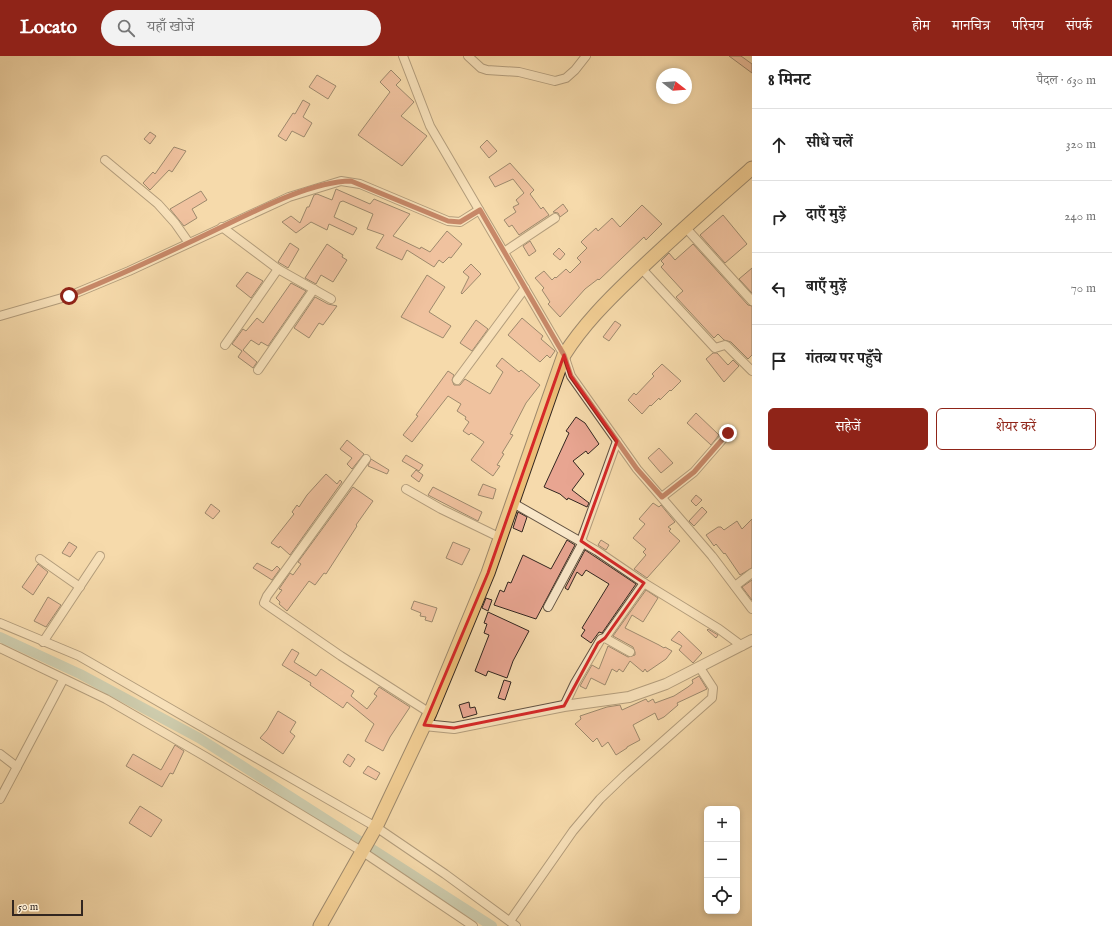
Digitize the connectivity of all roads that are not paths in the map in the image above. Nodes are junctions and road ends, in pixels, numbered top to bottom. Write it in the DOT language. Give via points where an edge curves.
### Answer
graph roads {
  1 [pos="402,56"];
  2 [pos="468,56"];
  3 [pos="586,56"];
  4 [pos="105,160"];
  5 [pos="752,168"];
  6 [pos="480,210"];
  7 [pos="554,218"];
  8 [pos="685,226"];
  9 [pos="222,227"];
  10 [pos="189,243"];
  11 [pos="504,252"];
  12 [pos="641,268"];
  13 [pos="278,269"];
  14 [pos="525,288"];
  15 [pos="314,289"];
  16 [pos="331,299"];
  17 [pos="752,301"];
  18 [pos="0,316"];
  19 [pos="224,345"];
  20 [pos="564,355"];
  21 [pos="258,370"];
  22 [pos="752,371"];
  23 [pos="457,380"];
  24 [pos="728,433"];
  25 [pos="617,441"];
  26 [pos="366,459"];
  27 [pos="406,489"];
  28 [pos="662,497"];
  29 [pos="513,504"];
  30 [pos="501,538"];
  31 [pos="582,542"];
  32 [pos="100,556"];
  33 [pos="40,559"];
  34 [pos="752,573"];
  35 [pos="644,583"];
  36 [pos="735,586"];
  37 [pos="80,587"];
  38 [pos="548,607"];
  39 [pos="752,609"];
  40 [pos="0,623"];
  41 [pos="605,638"];
  42 [pos="752,640"];
  43 [pos="43,642"];
  44 [pos="742,646"];
  45 [pos="0,648"];
  46 [pos="630,652"];
  47 [pos="700,668"];
  48 [pos="63,680"];
  49 [pos="564,706"];
  50 [pos="430,713"];
  51 [pos="424,725"];
  52 [pos="0,754"];
  53 [pos="17,767"];
  54 [pos="0,799"];
  55 [pos="375,829"];
  56 [pos="364,850"];
  57 [pos="513,923"];
  58 [pos="320,926"];
  59 [pos="473,926"];
  1 -- 6 [label="street" via="430,126"];
  2 -- 3 [label="street" via="487,70 518,72 555,81 566,78"];
  4 -- 10 [label="street" via="158,204"];
  5 -- 8 [label="main road"];
  6 -- 9 [label="street" via="460,222 448,221 360,184 341,182 289,197"];
  6 -- 11 [label="street"];
  7 -- 11 [label="street"];
  8 -- 12 [label="main road"];
  8 -- 17 [label="street"];
  9 -- 10 [label="street"];
  9 -- 13 [label="street"];
  10 -- 18 [label="street" via="69,296"];
  11 -- 14 [label="street"];
  12 -- 20 [label="main road" via="585,326"];
  12 -- 22 [label="street" via="715,348 727,346"];
  13 -- 15 [label="street"];
  13 -- 19 [label="street"];
  14 -- 20 [label="street"];
  14 -- 23 [label="street"];
  15 -- 16 [label="street"];
  15 -- 21 [label="street"];
  20 -- 25 [label="street" via="571,376"];
  20 -- 29 [label="main road"];
  24 -- 28 [label="street" via="694,472"];
  25 -- 28 [label="street"];
  25 -- 31 [label="street"];
  26 -- 50 [label="street" via="264,603"];
  27 -- 30 [label="street"];
  28 -- 36 [label="street"];
  29 -- 30 [label="main road"];
  29 -- 31 [label="street"];
  30 -- 50 [label="main road"];
  31 -- 35 [label="street"];
  31 -- 38 [label="street"];
  32 -- 37 [label="street"];
  33 -- 37 [label="street"];
  34 -- 36 [label="street"];
  35 -- 41 [label="street"];
  35 -- 44 [label="street" via="720,629"];
  36 -- 39 [label="street"];
  37 -- 43 [label="street"];
  40 -- 43 [label="street"];
  41 -- 46 [label="street"];
  41 -- 49 [label="street" via="598,643"];
  42 -- 44 [label="street"];
  43 -- 55 [label="street" via="79,656"];
  44 -- 47 [label="street"];
  45 -- 48 [label="street"];
  47 -- 49 [label="street" via="629,697"];
  47 -- 57 [label="street" via="713,688 712,698 600,799 574,831"];
  48 -- 53 [label="street"];
  48 -- 56 [label="street" via="106,699"];
  49 -- 51 [label="street" via="454,728"];
  50 -- 51 [label="main road"];
  51 -- 55 [label="main road"];
  52 -- 53 [label="street"];
  53 -- 54 [label="street"];
  55 -- 56 [label="main road"];
  55 -- 57 [label="street"];
  56 -- 58 [label="main road"];
  56 -- 59 [label="street"];
}
